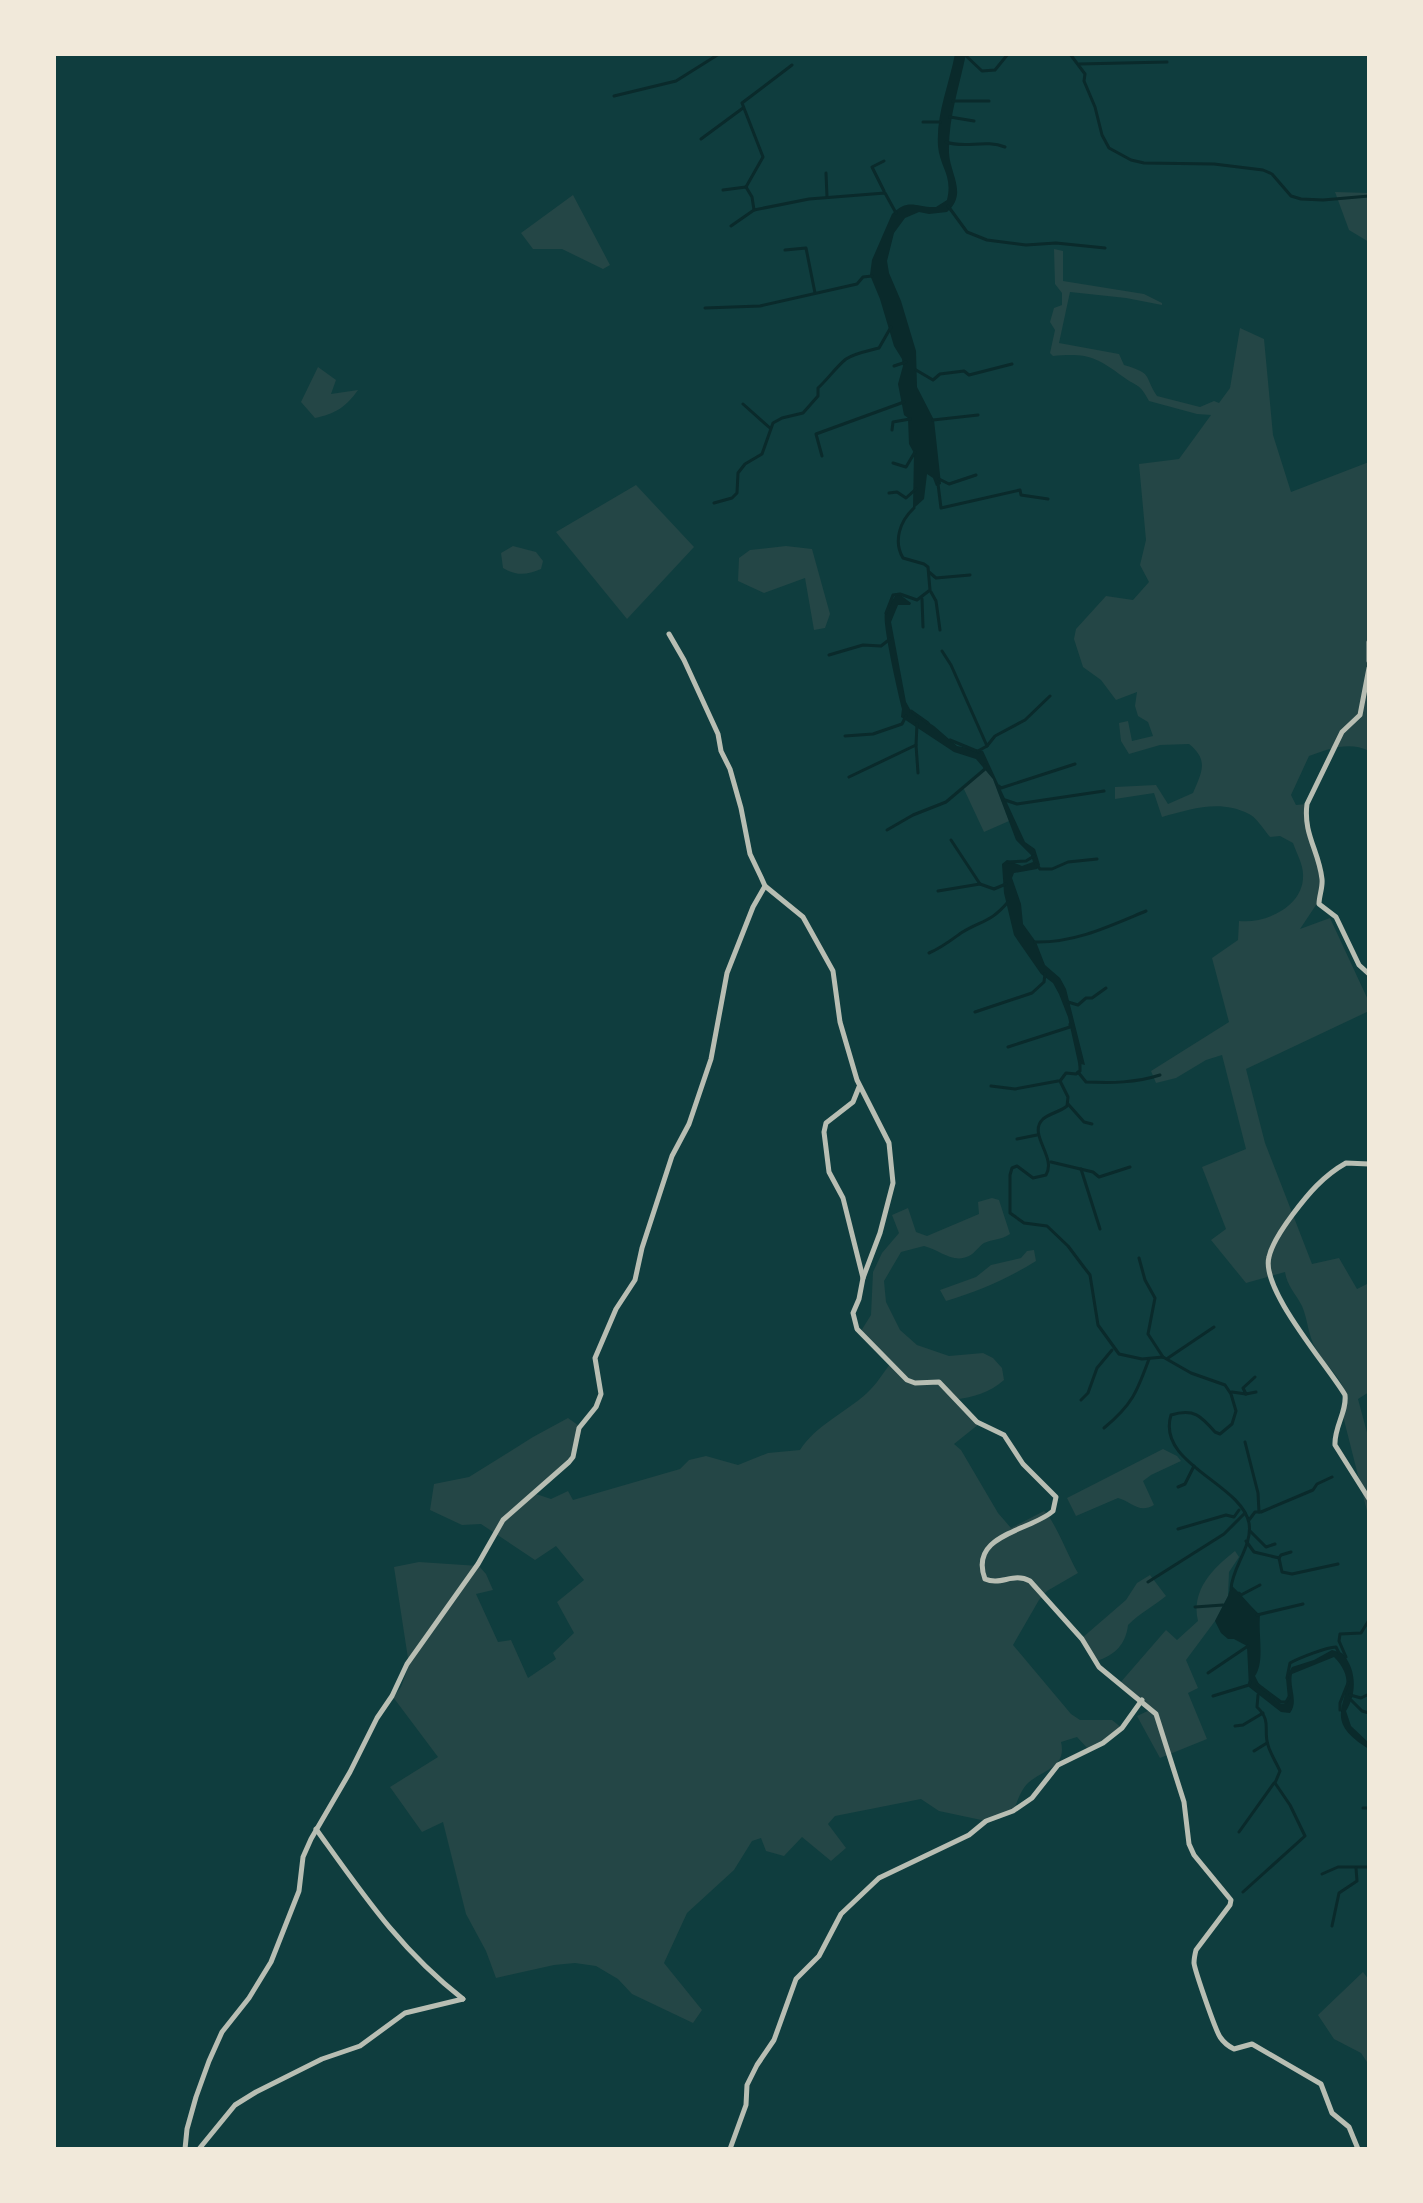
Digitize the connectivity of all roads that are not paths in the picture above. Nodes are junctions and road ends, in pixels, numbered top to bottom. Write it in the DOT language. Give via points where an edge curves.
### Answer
graph roads {
  1 [pos="669,634"];
  2 [pos="1369,642"];
  3 [pos="1369,661"];
  4 [pos="1369,668"];
  5 [pos="765,886"];
  6 [pos="1369,974"];
  7 [pos="859,1086"];
  8 [pos="1369,1164"];
  9 [pos="863,1278"];
  10 [pos="1369,1499"];
  11 [pos="1142,1700"];
  12 [pos="316,1829"];
  13 [pos="185,2149"];
  14 [pos="199,2149"];
  15 [pos="730,2149"];
  16 [pos="1358,2149"];
  1 -- 5 [label="street" via="718,734 750,854"];
  2 -- 3 [label="street"];
  4 -- 6 [label="street" via="1360,715 1342,732 1306,815 1322,877 1319,904 1336,917 1359,965"];
  5 -- 7 [label="street" via="803,917 833,971 840,1022"];
  5 -- 12 [label="street" via="727,973 711,1059 672,1156 635,1280 595,1358 601,1394 579,1428 573,1457 500,1525 407,1664"];
  7 -- 9 [label="street" via="889,1143 893,1183"];
  7 -- 9 [label="street" via="853,1102 826,1123 824,1132 829,1172 843,1198"];
  8 -- 10 [label="street" via="1346,1163 1311,1190 1287,1222 1268,1262 1282,1304 1345,1395 1335,1445"];
  9 -- 11 [label="street" via="853,1313 857,1329 907,1380 939,1382 977,1422 1004,1435 1023,1464 1056,1497 1046,1517 1006,1532 983,1555 985,1579 1021,1576 1039,1588 1099,1667"];
  11 -- 15 [label="street" via="1122,1728 1058,1765 1032,1798 879,1878 841,1914 819,1956 796,1979 774,2040 747,2085 746,2105"];
  11 -- 16 [label="street" via="1158,1720 1185,1807 1189,1844 1231,1900 1194,1957 1216,2028 1229,2047 1252,2044 1321,2084 1332,2113 1349,2127"];
  12 -- 13 [label="street" via="271,1962 222,2032 209,2061"];
  12 -- 14 [label="street" via="388,1927 430,1973 463,1999 405,2013 360,2046 256,2092 235,2105"];
}
